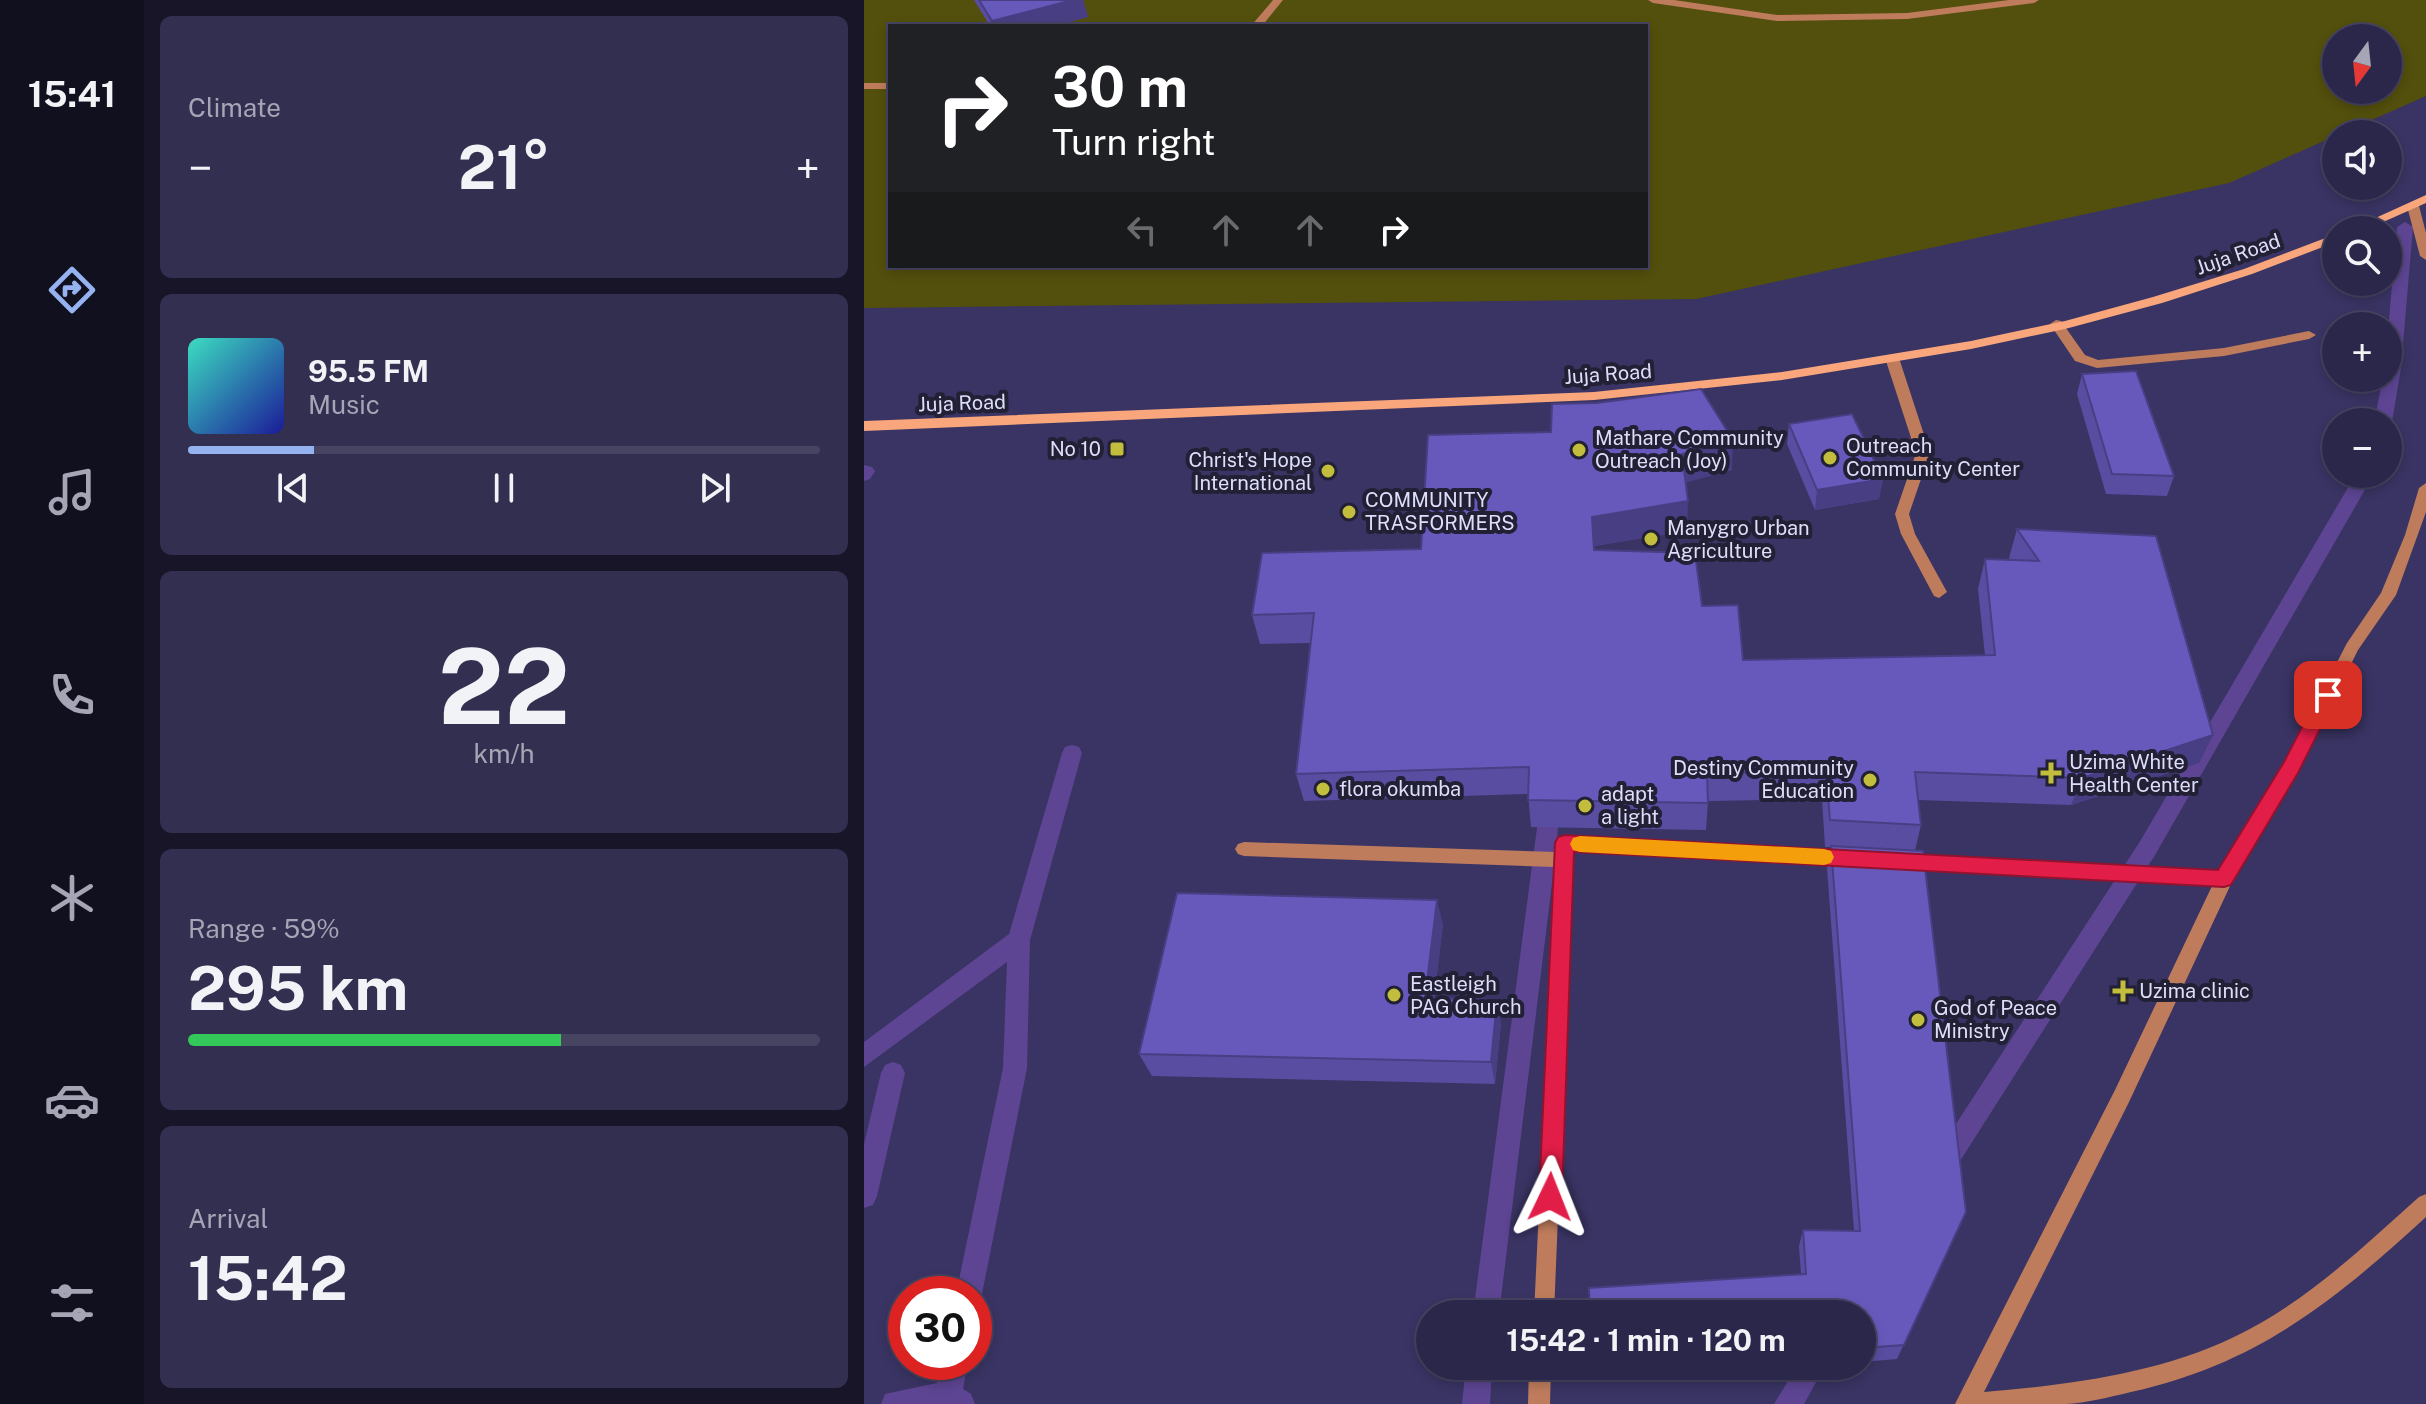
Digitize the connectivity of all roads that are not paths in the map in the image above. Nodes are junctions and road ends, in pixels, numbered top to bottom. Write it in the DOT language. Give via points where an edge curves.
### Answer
graph roads {
  1 [pos="1278,0"];
  2 [pos="1653,0"];
  3 [pos="2034,0"];
  4 [pos="1258,24"];
  5 [pos="864,86"];
  6 [pos="888,86"];
  7 [pos="2426,199"];
  8 [pos="2413,206"];
  9 [pos="2389,216"];
  10 [pos="2322,243"];
  11 [pos="2426,256"];
  12 [pos="2056,324"];
  13 [pos="2309,335"];
  14 [pos="1892,358"];
  15 [pos="864,426"];
  16 [pos="2426,488"];
  17 [pos="1939,592"];
  18 [pos="1244,849"];
  19 [pos="1564,860"];
  20 [pos="2224,879"];
  21 [pos="2426,1204"];
  22 [pos="1545,1300"];
  23 [pos="1540,1380"];
  24 [pos="1539,1404"];
  25 [pos="1966,1404"];
  1 -- 4 [label="street"];
  2 -- 3 [label="street" via="1777,18 1907,16"];
  5 -- 6 [label="street"];
  7 -- 8 [label="main road"];
  8 -- 9 [label="main road"];
  8 -- 11 [label="street"];
  10 -- 12 [label="main road, Juja Road" via="2196,290"];
  12 -- 13 [label="street" via="2080,358 2097,364 2224,352"];
  12 -- 14 [label="main road, Juja Road"];
  14 -- 15 [label="main road, Juja Road" via="1594,396"];
  14 -- 17 [label="street" via="1923,453 1902,514"];
  16 -- 20 [label="street" via="2388,595 2352,647 2291,768"];
  18 -- 19 [label="street"];
  19 -- 20 [label="street" via="1565,843"];
  19 -- 22 [label="street"];
  20 -- 25 [label="street" via="2122,1096"];
  21 -- 25 [label="street" via="2355,1268 2241,1345 2173,1370 2054,1397"];
  23 -- 24 [label="street"];
}
